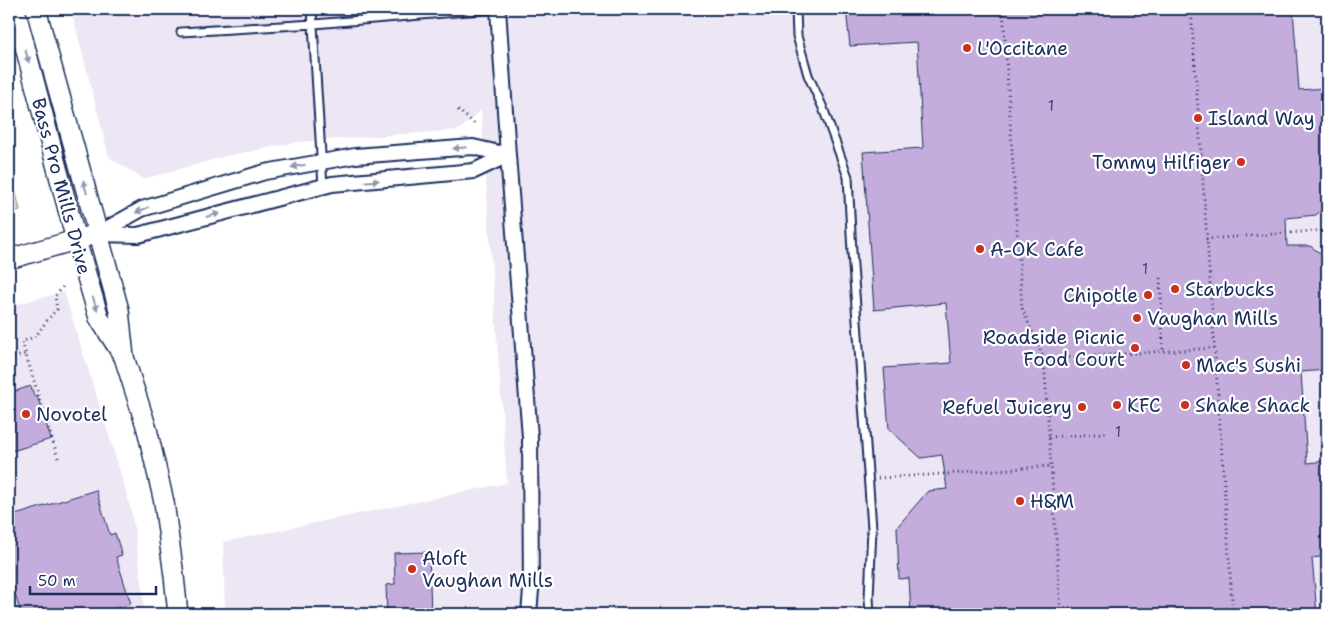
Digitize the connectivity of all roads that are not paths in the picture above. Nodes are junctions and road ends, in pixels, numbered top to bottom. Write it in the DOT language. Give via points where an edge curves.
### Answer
graph roads {
  1 [pos="15,9"];
  2 [pos="36,9"];
  3 [pos="312,9"];
  4 [pos="492,9"];
  5 [pos="498,9"];
  6 [pos="796,9"];
  7 [pos="314,24"];
  8 [pos="181,32"];
  9 [pos="508,154"];
  10 [pos="322,162"];
  11 [pos="323,187"];
  12 [pos="97,234"];
  13 [pos="76,240"];
  14 [pos="9,259"];
  15 [pos="124,357"];
  16 [pos="178,614"];
  17 [pos="529,614"];
  18 [pos="870,614"];
  1 -- 13 [label="street, Bass Pro Mills Drive, one-way"];
  12 -- 2 [label="street, Bass Pro Mills Drive, one-way"];
  3 -- 7 [label="lane"];
  4 -- 7 [label="lane"];
  5 -- 9 [label="street"];
  6 -- 18 [label="lane" via="797,36 808,75 848,178 872,528"];
  7 -- 8 [label="lane"];
  7 -- 10 [label="lane"];
  9 -- 10 [label="street, one-way" via="473,147 355,156"];
  11 -- 9 [label="street, one-way" via="474,171"];
  9 -- 17 [label="street" via="530,437"];
  10 -- 11 [label="lane"];
  10 -- 12 [label="street, one-way" via="265,172 142,209"];
  12 -- 11 [label="street, one-way" via="138,235"];
  12 -- 13 [label="street"];
  12 -- 15 [label="street, Bass Pro Mills Drive" via="119,310"];
  13 -- 14 [label="street"];
  13 -- 15 [label="street, Bass Pro Mills Drive, one-way" via="99,318"];
  15 -- 16 [label="street, Bass Pro Mills Drive" via="147,429 164,502"];
}
